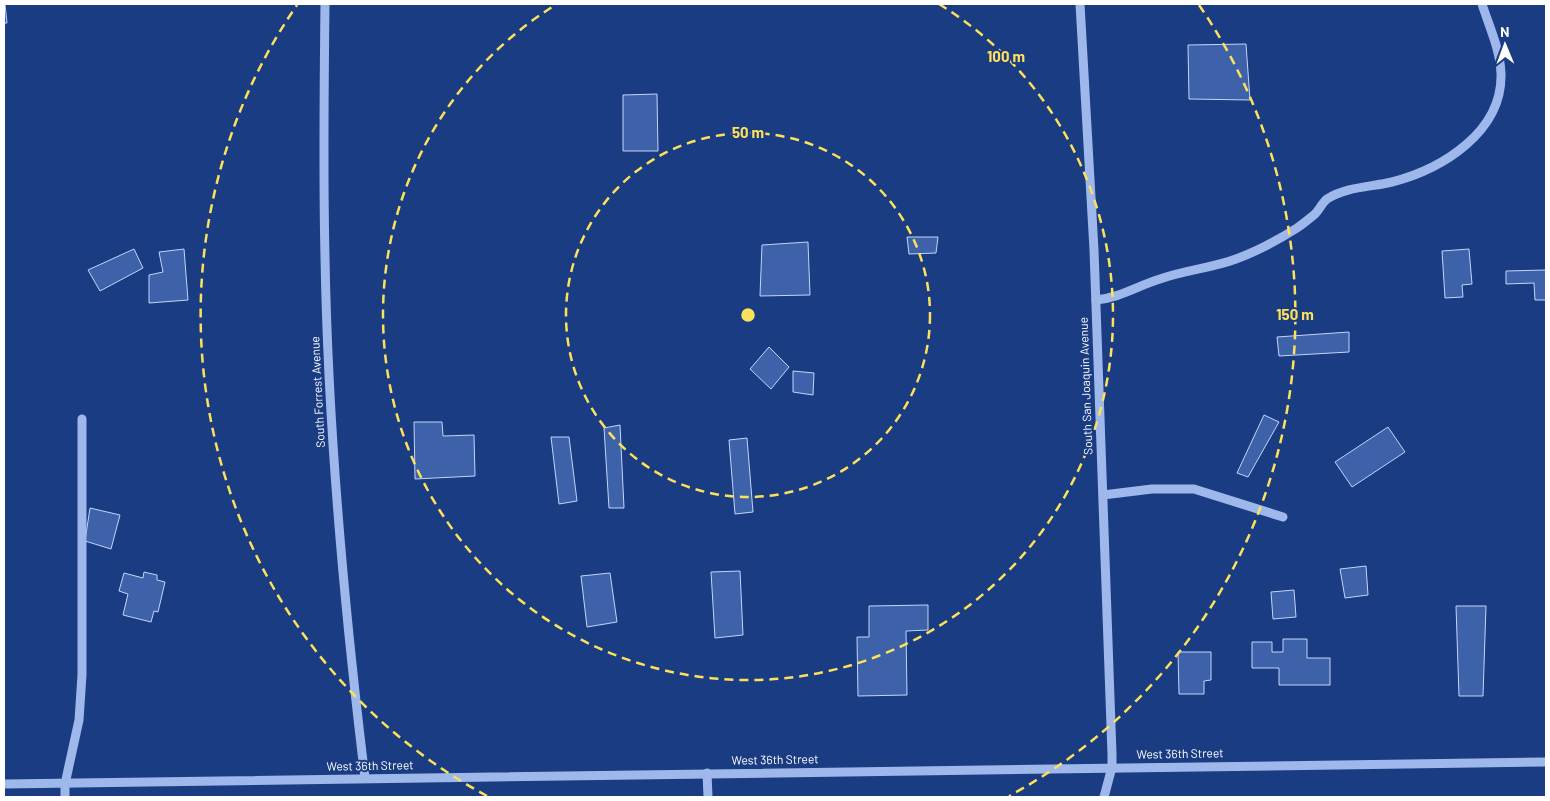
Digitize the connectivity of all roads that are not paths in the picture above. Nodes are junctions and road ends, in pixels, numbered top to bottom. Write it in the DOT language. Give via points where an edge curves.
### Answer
graph roads {
  1 [pos="325,4"];
  2 [pos="1080,4"];
  3 [pos="1482,4"];
  4 [pos="1096,300"];
  5 [pos="82,418"];
  6 [pos="1103,494"];
  7 [pos="1283,517"];
  8 [pos="1546,762"];
  9 [pos="1112,768"];
  10 [pos="707,773"];
  11 [pos="365,778"];
  12 [pos="4,784"];
  13 [pos="65,784"];
  14 [pos="65,797"];
  15 [pos="708,797"];
  16 [pos="1104,797"];
  1 -- 11 [label="street, South Forrest Avenue" via="324,258 334,476"];
  2 -- 4 [label="street, South San Joaquin Avenue"];
  3 -- 4 [label="street" via="1495,44 1500,84 1488,119 1468,144 1420,174 1344,191 1326,200 1316,213 1269,245 1236,259 1159,279 1123,295"];
  4 -- 6 [label="street, South San Joaquin Avenue"];
  5 -- 13 [label="street" via="82,675 79,720"];
  6 -- 7 [label="street" via="1194,488"];
  6 -- 9 [label="street, South San Joaquin Avenue"];
  8 -- 9 [label="street, West 36th Street"];
  9 -- 10 [label="street, West 36th Street"];
  9 -- 16 [label="street, South San Joaquin Avenue"];
  10 -- 11 [label="street, West 36th Street"];
  10 -- 15 [label="street"];
  11 -- 13 [label="street, West 36th Street"];
  12 -- 13 [label="street, West 36th Street"];
  13 -- 14 [label="street"];
}
